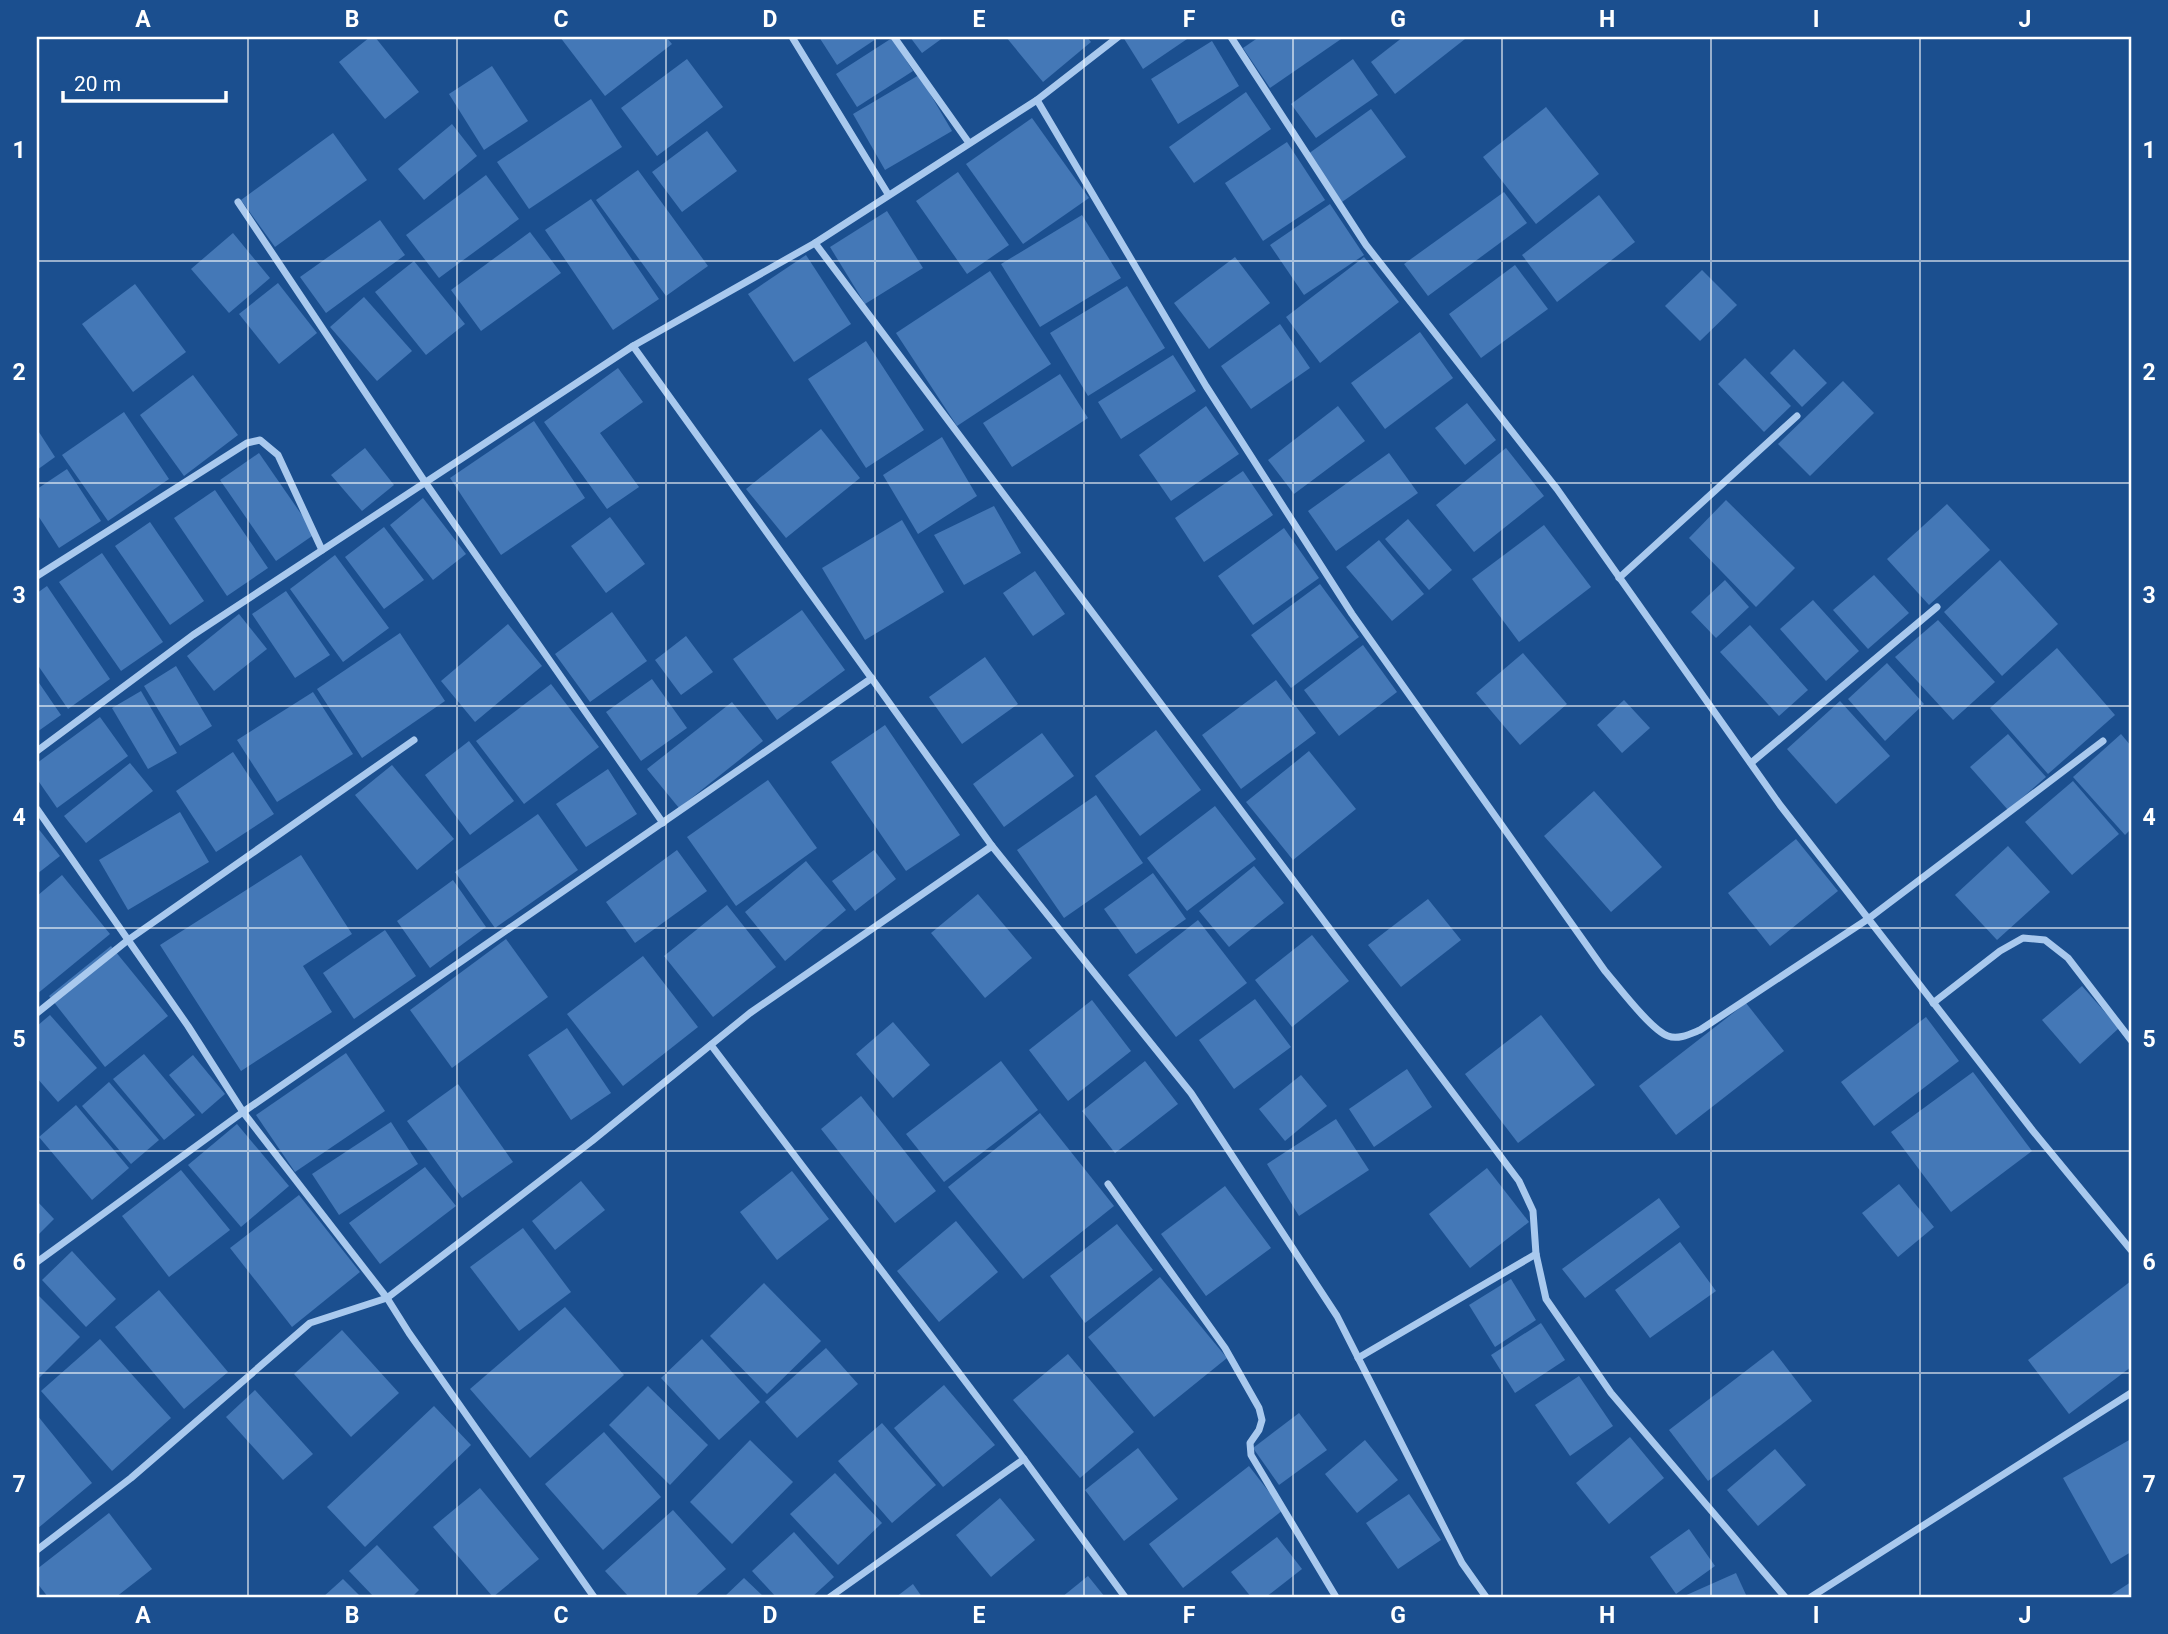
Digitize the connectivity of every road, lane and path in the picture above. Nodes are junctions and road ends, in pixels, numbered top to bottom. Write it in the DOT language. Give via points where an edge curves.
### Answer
graph roads {
  1 [pos="792,37"];
  2 [pos="894,37"];
  3 [pos="1102,37"];
  4 [pos="1118,37"];
  5 [pos="1231,37"];
  6 [pos="1107,44"];
  7 [pos="1037,100"];
  8 [pos="969,144"];
  9 [pos="888,194"];
  10 [pos="238,202"];
  11 [pos="815,243"];
  12 [pos="633,346"];
  13 [pos="1797,416"];
  14 [pos="425,482"];
  15 [pos="322,550"];
  16 [pos="37,576"];
  17 [pos="1619,578"];
  18 [pos="1937,607"];
  19 [pos="872,678"];
  20 [pos="414,740"];
  21 [pos="2103,741"];
  22 [pos="37,751"];
  23 [pos="1751,763"];
  24 [pos="37,809"];
  25 [pos="663,823"];
  26 [pos="992,846"];
  27 [pos="1868,919"];
  28 [pos="128,940"];
  29 [pos="1933,1003"];
  30 [pos="37,1013"];
  31 [pos="2131,1040"];
  32 [pos="711,1045"];
  33 [pos="243,1112"];
  34 [pos="1108,1184"];
  35 [pos="2131,1250"];
  36 [pos="1536,1254"];
  37 [pos="37,1262"];
  38 [pos="387,1298"];
  39 [pos="1358,1358"];
  40 [pos="2131,1393"];
  41 [pos="1024,1459"];
  42 [pos="37,1550"];
  43 [pos="594,1597"];
  44 [pos="830,1597"];
  45 [pos="1125,1597"];
  46 [pos="1336,1597"];
  47 [pos="1486,1597"];
  48 [pos="1785,1597"];
  49 [pos="1811,1597"];
  1 -- 9 [label="street"];
  2 -- 8 [label="street"];
  3 -- 6 [label="street"];
  4 -- 6 [label="street"];
  5 -- 17 [label="street" via="1366,245 1557,489"];
  6 -- 7 [label="street"];
  7 -- 8 [label="street"];
  7 -- 27 [label="street" via="1206,386 1352,614 1605,971 1644,1017 1667,1036 1682,1037 1700,1030"];
  8 -- 9 [label="street"];
  9 -- 11 [label="street"];
  10 -- 14 [label="street"];
  11 -- 12 [label="street"];
  11 -- 36 [label="street" via="1519,1181 1533,1211"];
  12 -- 14 [label="street"];
  12 -- 19 [label="street"];
  13 -- 17 [label="street"];
  14 -- 15 [label="street"];
  14 -- 25 [label="street"];
  15 -- 16 [label="street" via="278,455 260,439"];
  15 -- 22 [label="street" via="192,635"];
  17 -- 23 [label="street"];
  18 -- 23 [label="street"];
  19 -- 25 [label="street"];
  19 -- 26 [label="street"];
  20 -- 28 [label="street"];
  21 -- 27 [label="street"];
  23 -- 27 [label="street"];
  24 -- 28 [label="street"];
  25 -- 33 [label="street"];
  26 -- 32 [label="street" via="750,1013"];
  26 -- 39 [label="street" via="1191,1093 1337,1316"];
  27 -- 29 [label="street"];
  28 -- 30 [label="street"];
  28 -- 33 [label="street"];
  29 -- 31 [label="street" via="2023,938 2045,940 2068,958"];
  29 -- 35 [label="street"];
  32 -- 38 [label="street"];
  32 -- 41 [label="street"];
  33 -- 37 [label="street"];
  33 -- 38 [label="street"];
  34 -- 46 [label="street" via="1225,1348 1259,1408 1262,1420 1250,1443 1251,1455"];
  36 -- 39 [label="street"];
  36 -- 48 [label="street" via="1546,1299 1611,1393"];
  38 -- 42 [label="street" via="310,1323 131,1478"];
  38 -- 43 [label="street"];
  39 -- 47 [label="street" via="1462,1563"];
  40 -- 49 [label="street"];
  41 -- 44 [label="street"];
  41 -- 45 [label="street"];
}
